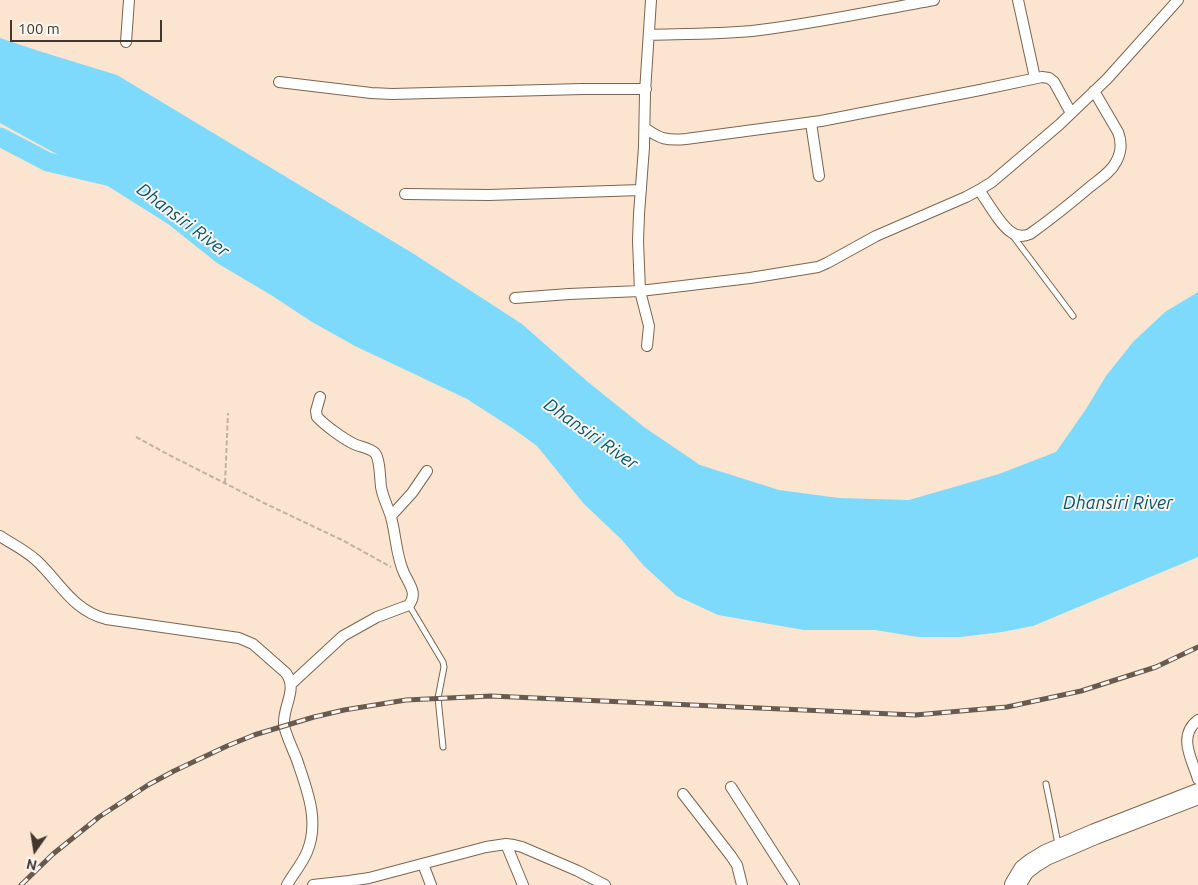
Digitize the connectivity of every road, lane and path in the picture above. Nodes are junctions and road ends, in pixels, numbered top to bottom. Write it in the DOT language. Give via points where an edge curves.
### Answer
graph roads {
  1 [pos="130,0"];
  2 [pos="651,0"];
  3 [pos="934,0"];
  4 [pos="1018,0"];
  5 [pos="1178,0"];
  6 [pos="649,35"];
  7 [pos="126,42"];
  8 [pos="1035,78"];
  9 [pos="279,82"];
  10 [pos="646,90"];
  11 [pos="1094,91"];
  12 [pos="1071,114"];
  13 [pos="811,122"];
  14 [pos="645,128"];
  15 [pos="819,176"];
  16 [pos="641,190"];
  17 [pos="979,190"];
  18 [pos="405,194"];
  19 [pos="1011,233"];
  20 [pos="640,291"];
  21 [pos="515,298"];
  22 [pos="1073,316"];
  23 [pos="647,346"];
  24 [pos="320,397"];
  25 [pos="228,413"];
  26 [pos="136,437"];
  27 [pos="428,471"];
  28 [pos="225,483"];
  29 [pos="390,516"];
  30 [pos="0,536"];
  31 [pos="404,574"];
  32 [pos="409,605"];
  33 [pos="291,684"];
  34 [pos="1198,720"];
  35 [pos="442,747"];
  36 [pos="1198,779"];
  37 [pos="1046,784"];
  38 [pos="731,787"];
  39 [pos="683,794"];
  40 [pos="1198,794"];
  41 [pos="506,844"];
  42 [pos="1058,849"];
  43 [pos="423,864"];
  44 [pos="287,885"];
  45 [pos="313,885"];
  46 [pos="431,885"];
  47 [pos="523,885"];
  48 [pos="606,885"];
  49 [pos="742,885"];
  50 [pos="794,885"];
  51 [pos="1015,885"];
  1 -- 7 [label="street"];
  2 -- 6 [label="street"];
  3 -- 6 [label="street" via="750,31"];
  4 -- 8 [label="street"];
  5 -- 11 [label="street"];
  6 -- 10 [label="street"];
  8 -- 12 [label="street" via="1049,78 1054,82"];
  8 -- 13 [label="street"];
  9 -- 10 [label="street" via="392,94"];
  10 -- 14 [label="street"];
  11 -- 12 [label="street"];
  11 -- 19 [label="street" via="1120,138 1116,163 1062,211 1030,234 1020,236"];
  12 -- 17 [label="street"];
  13 -- 14 [label="street" via="673,140 656,136"];
  13 -- 15 [label="street"];
  14 -- 16 [label="street"];
  16 -- 18 [label="street"];
  16 -- 20 [label="street"];
  17 -- 19 [label="street"];
  17 -- 20 [label="street" via="876,236 818,267"];
  19 -- 22 [label="lane"];
  20 -- 21 [label="street"];
  20 -- 23 [label="street" via="649,326"];
  24 -- 29 [label="street" via="316,417 346,440 377,456 382,491"];
  25 -- 28 [label="path"];
  26 -- 28 [label="path"];
  27 -- 29 [label="street"];
  28 -- 31 [label="path"];
  29 -- 31 [label="street"];
  30 -- 33 [label="street" via="37,561 86,612 114,621 246,640 286,673"];
  31 -- 32 [label="street" via="414,595"];
  32 -- 33 [label="street" via="377,617 343,636"];
  32 -- 35 [label="lane" via="444,666 438,698"];
  33 -- 44 [label="street" via="284,726 313,814 306,855"];
  34 -- 36 [label="street" via="1188,734 1187,746"];
  37 -- 42 [label="lane"];
  38 -- 50 [label="street"];
  39 -- 49 [label="street" via="737,865"];
  40 -- 42 [label="highway"];
  41 -- 43 [label="street"];
  41 -- 47 [label="street"];
  41 -- 48 [label="street" via="530,850"];
  42 -- 51 [label="highway" via="1024,870"];
  43 -- 45 [label="street" via="369,878"];
  43 -- 46 [label="street"];
}
